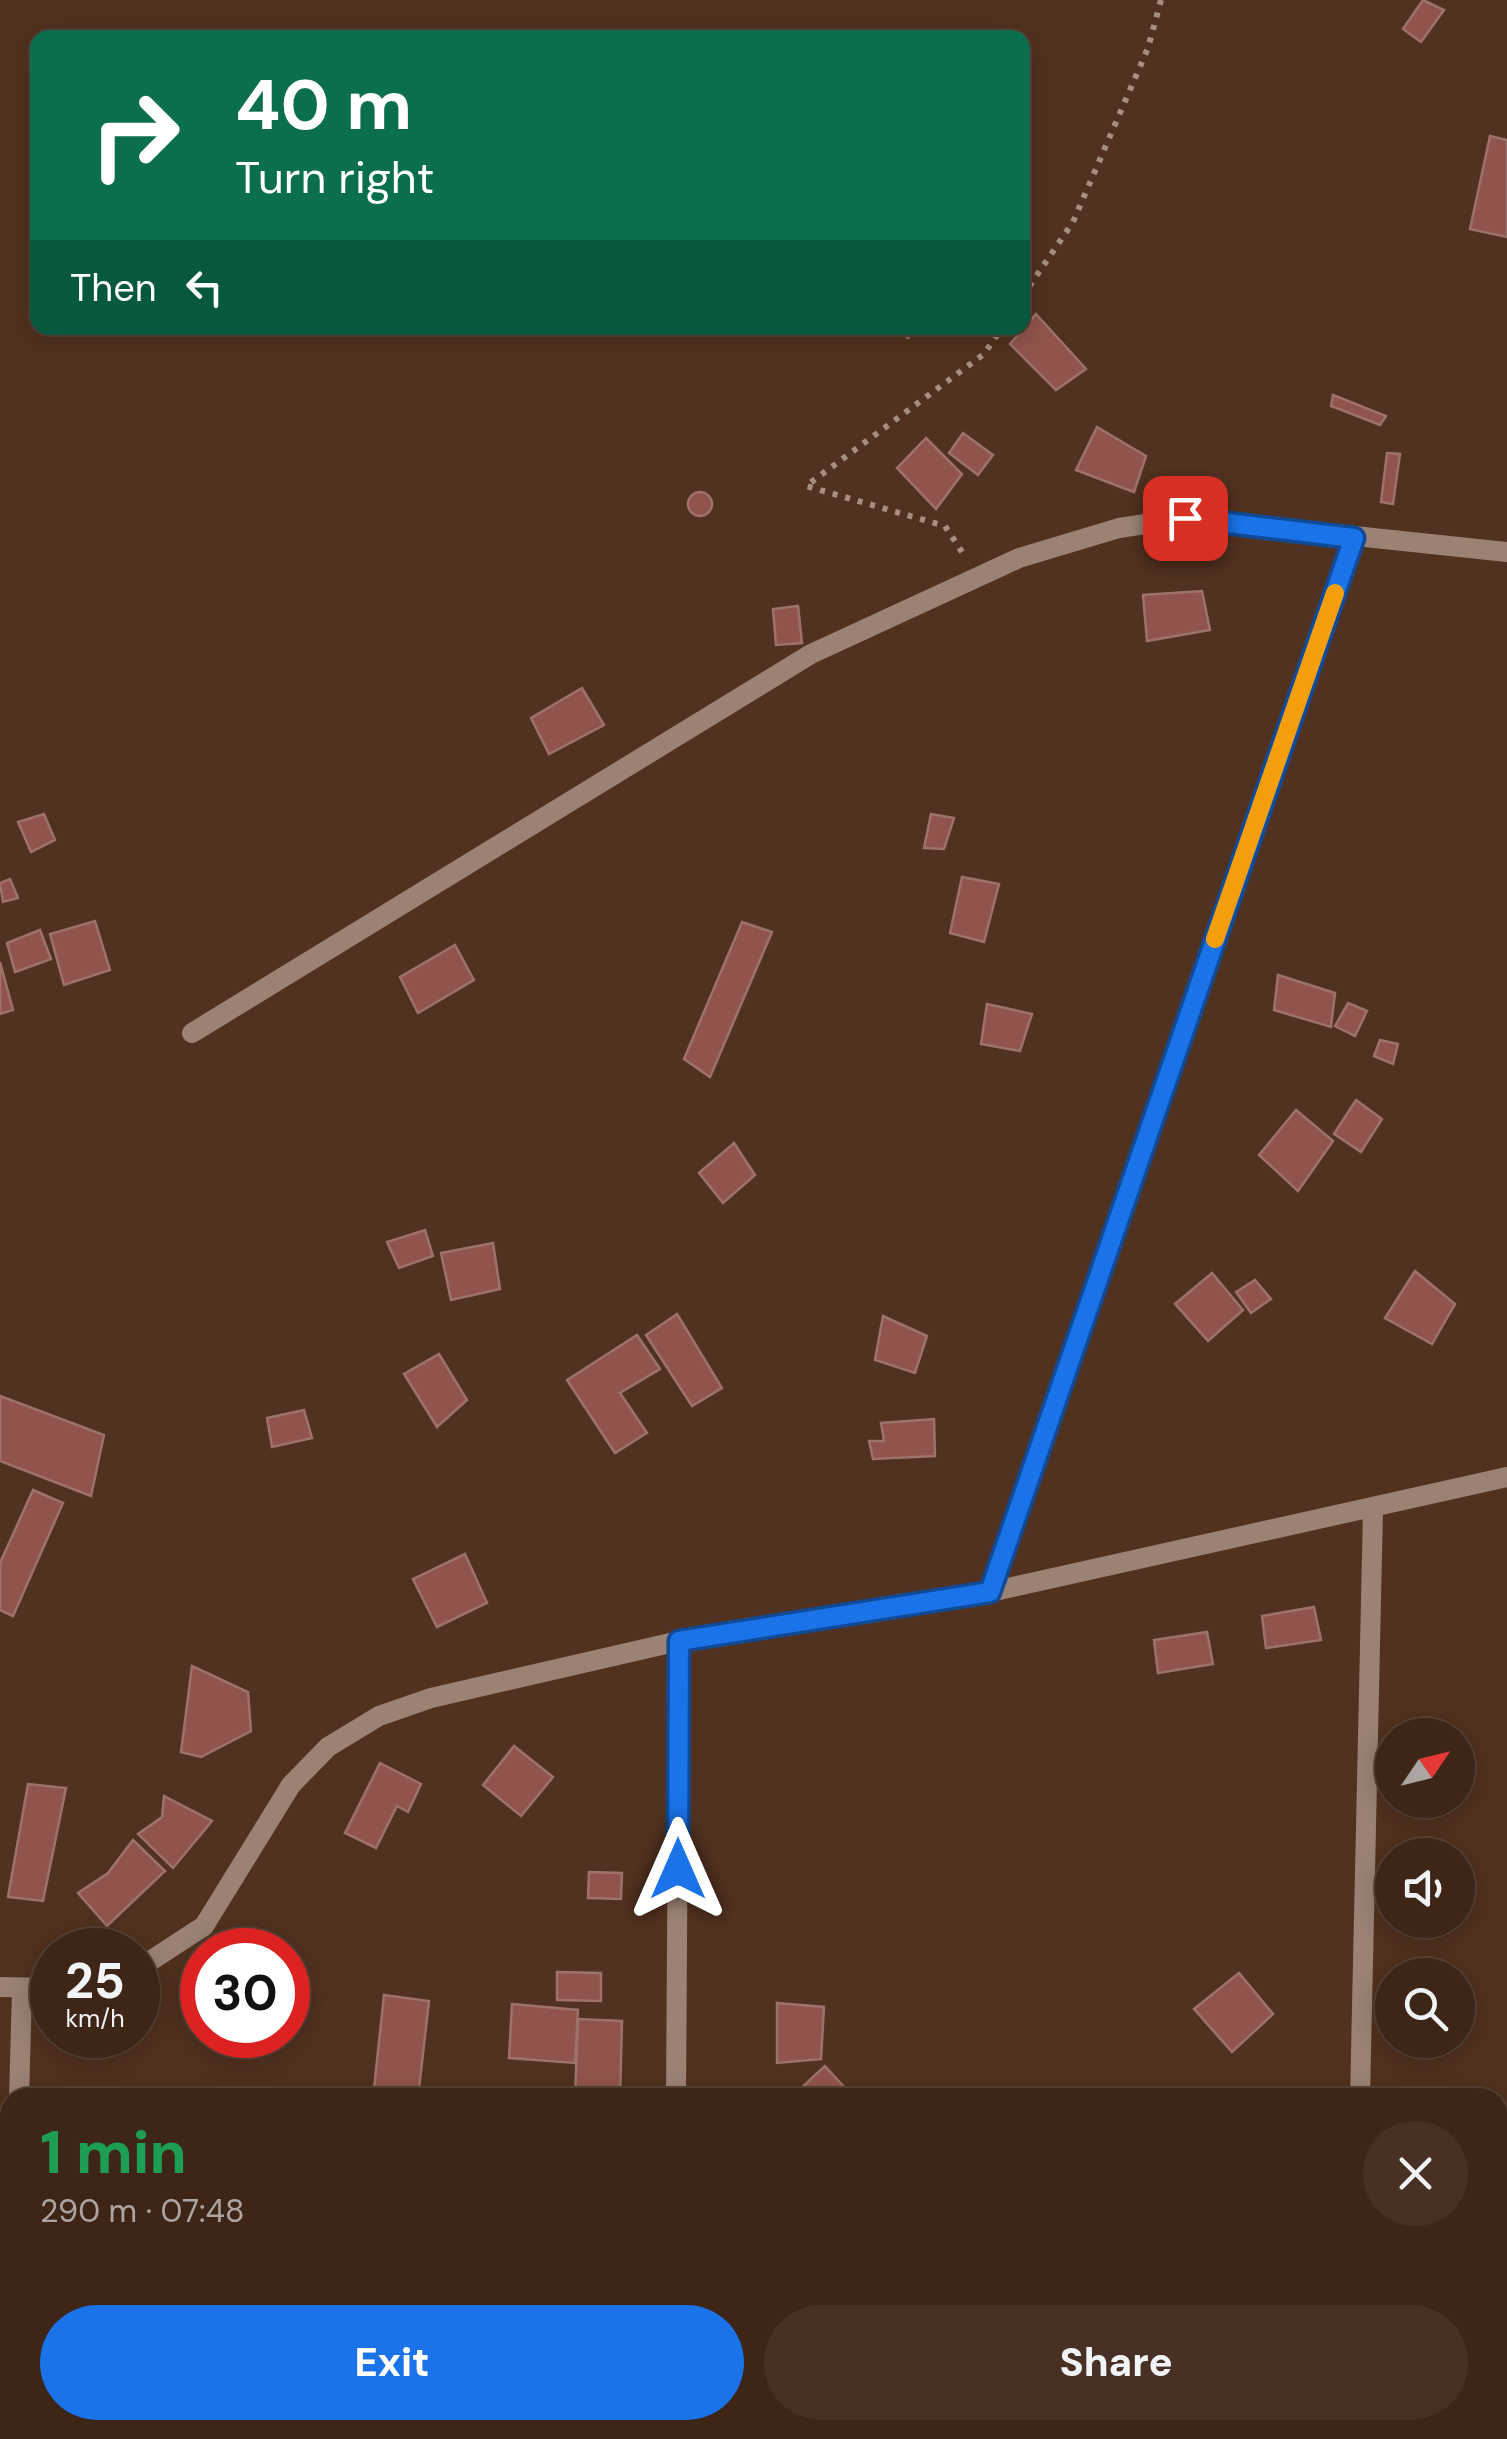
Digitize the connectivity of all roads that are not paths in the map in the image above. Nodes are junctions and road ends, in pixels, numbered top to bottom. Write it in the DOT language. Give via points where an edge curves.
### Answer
graph roads {
  1 [pos="1354,538"];
  2 [pos="1507,552"];
  3 [pos="192,1033"];
  4 [pos="1507,1478"];
  5 [pos="1373,1510"];
  6 [pos="990,1592"];
  7 [pos="679,1641"];
  8 [pos="160,1955"];
  9 [pos="0,1987"];
  10 [pos="30,1989"];
  11 [pos="22,1990"];
  12 [pos="19,2088"];
  13 [pos="676,2088"];
  14 [pos="1360,2088"];
  1 -- 2 [label="street"];
  1 -- 3 [label="street" via="1185,518 1118,528 1019,558 811,654"];
  1 -- 6 [label="street"];
  4 -- 5 [label="street"];
  5 -- 6 [label="street"];
  5 -- 14 [label="street"];
  6 -- 7 [label="street"];
  7 -- 8 [label="street" via="431,1698 366,1724 328,1747 291,1785 204,1926"];
  7 -- 13 [label="street"];
  9 -- 11 [label="street"];
  10 -- 11 [label="street"];
  11 -- 12 [label="street"];
}
